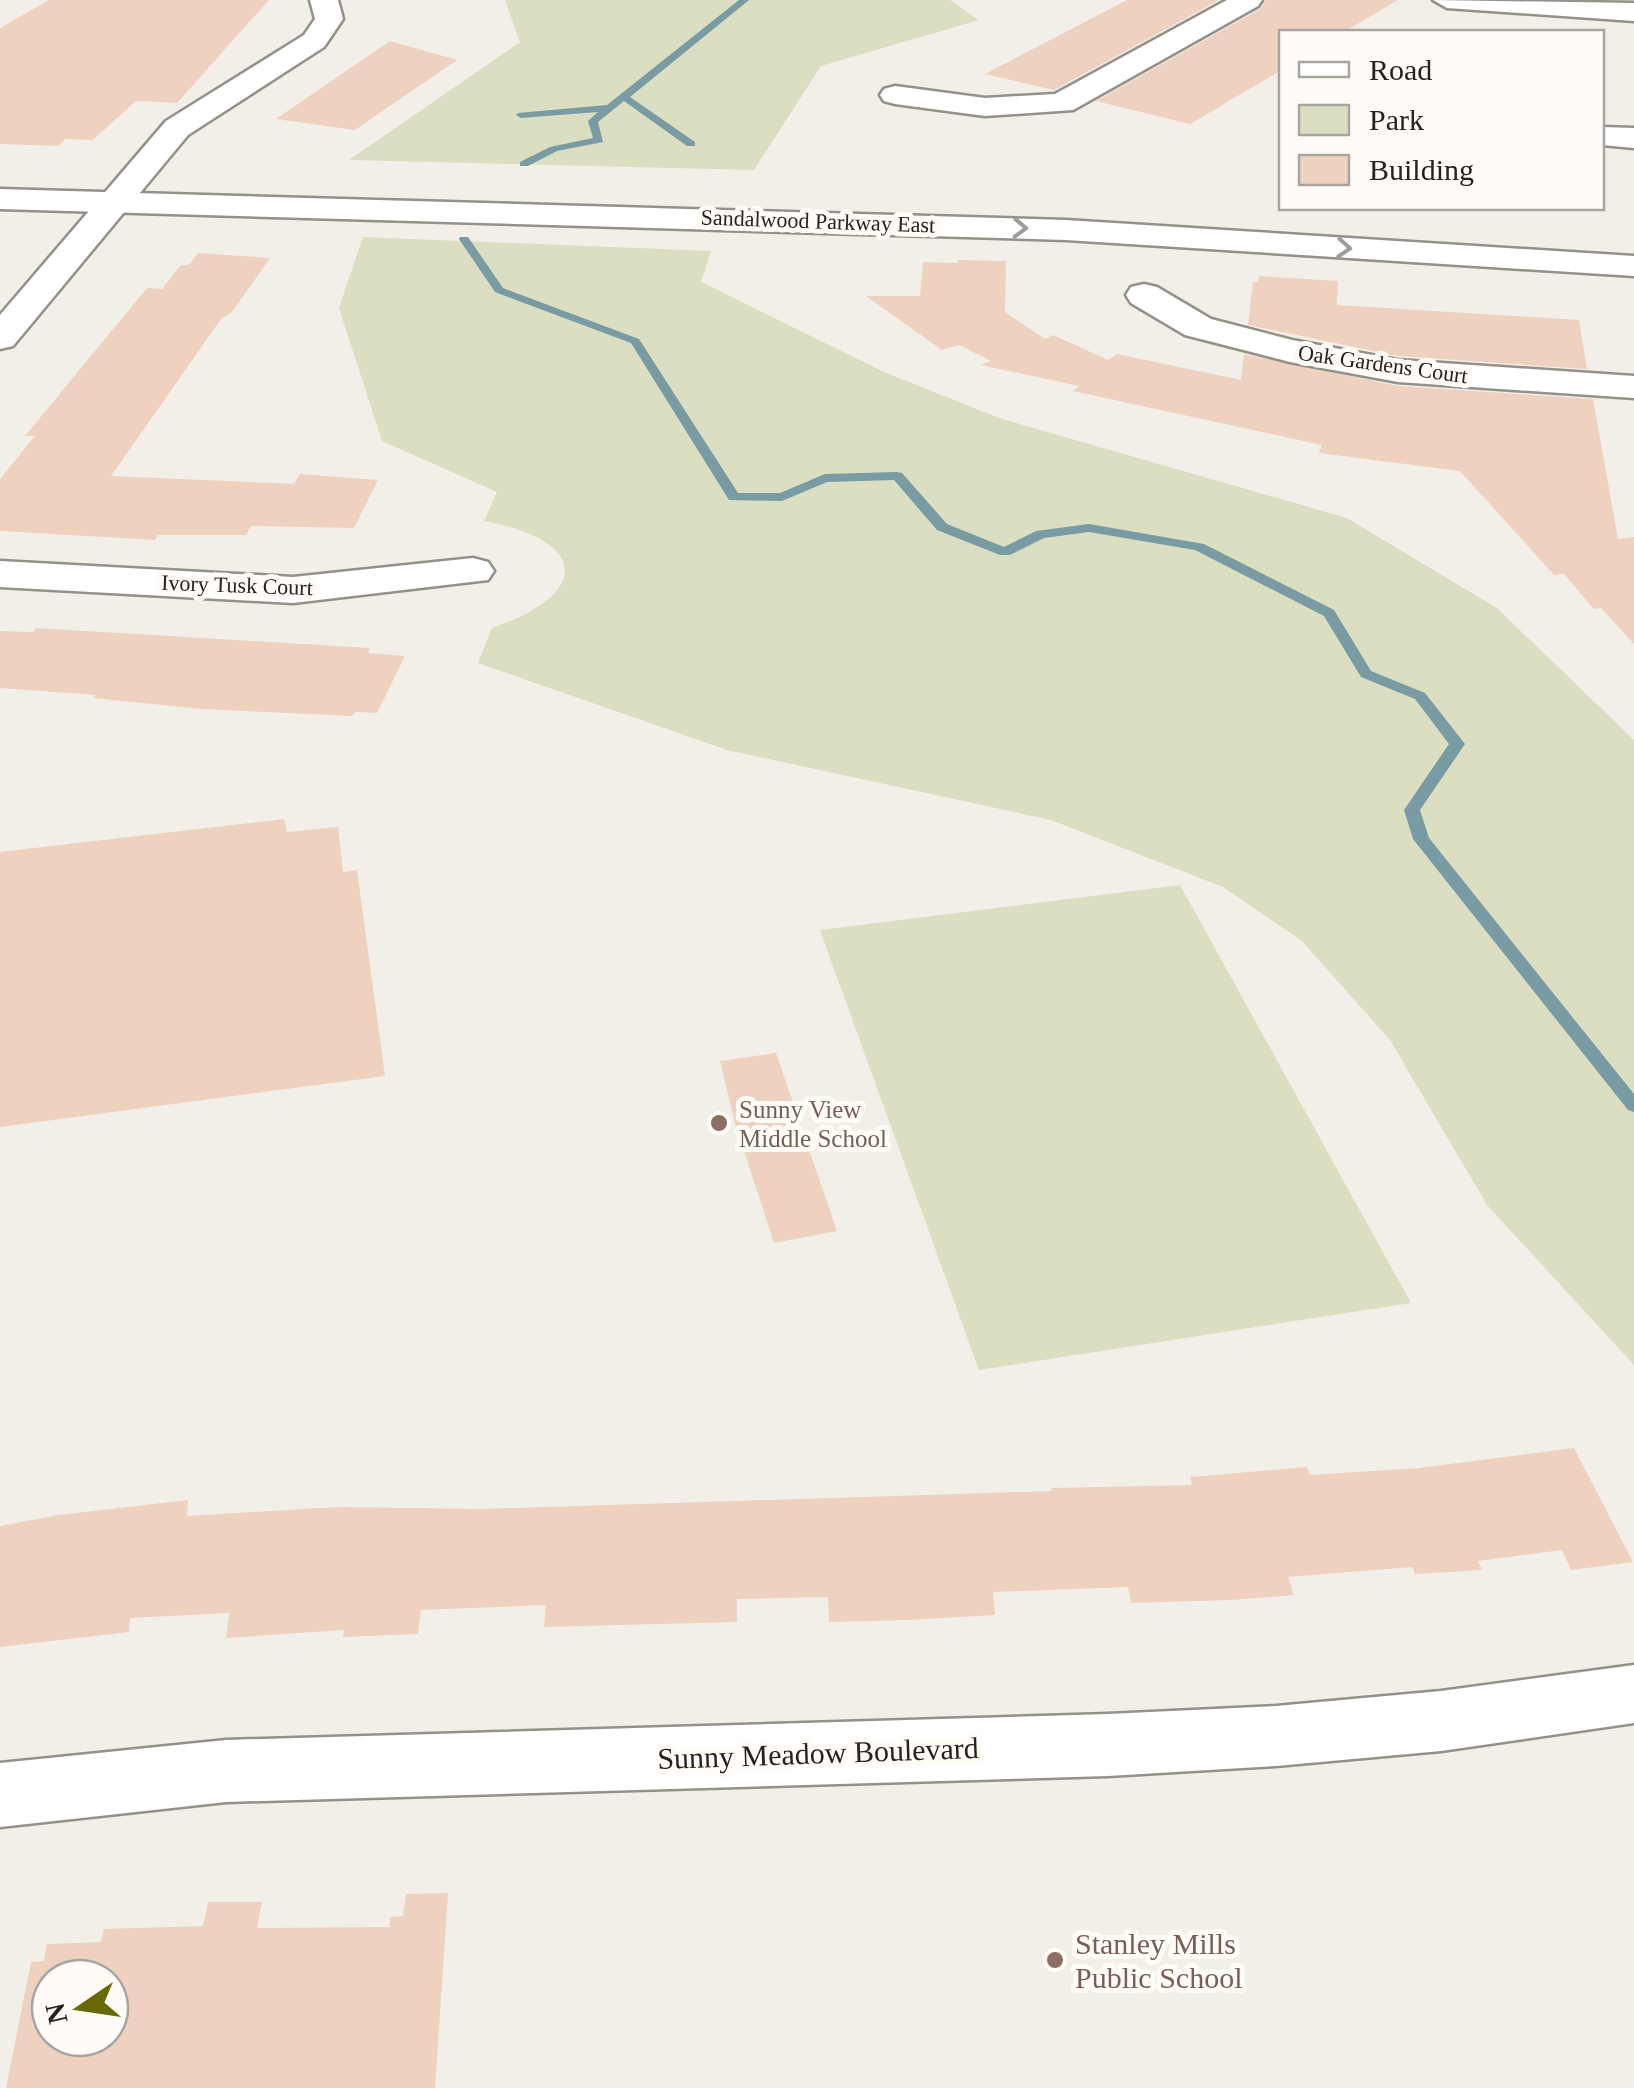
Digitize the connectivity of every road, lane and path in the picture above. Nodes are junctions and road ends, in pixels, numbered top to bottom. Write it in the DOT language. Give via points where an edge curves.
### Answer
graph roads {
  1 [pos="324,0"];
  2 [pos="1248,0"];
  3 [pos="1447,0"];
  4 [pos="1634,12"];
  5 [pos="895,95"];
  6 [pos="1604,136"];
  7 [pos="1634,138"];
  8 [pos="0,174"];
  9 [pos="125,192"];
  10 [pos="0,200"];
  11 [pos="1634,240"];
  12 [pos="1634,266"];
  13 [pos="1144,295"];
  14 [pos="0,338"];
  15 [pos="1634,388"];
  16 [pos="472,571"];
  17 [pos="0,574"];
  18 [pos="1634,1694"];
  19 [pos="0,1795"];
  1 -- 9 [label="street" via="329,19 314,41 185,122"];
  2 -- 5 [label="street" via="1062,103 985,106"];
  3 -- 4 [label="street"];
  6 -- 7 [label="street"];
  8 -- 9 [label="street, Sandalwood Parkway East"];
  9 -- 10 [label="street, Sandalwood Parkway East"];
  9 -- 11 [label="street, Sandalwood Parkway East" via="1079,205"];
  9 -- 12 [label="street, Sandalwood Parkway East, one-way" via="1066,230"];
  9 -- 14 [label="street"];
  13 -- 15 [label="street, Oak Gardens Court" via="1198,327 1326,358 1398,371"];
  16 -- 17 [label="street, Ivory Tusk Court" via="294,590"];
  18 -- 19 [label="street, Sunny Meadow Boulevard" via="1276,1736 226,1770"];
}
